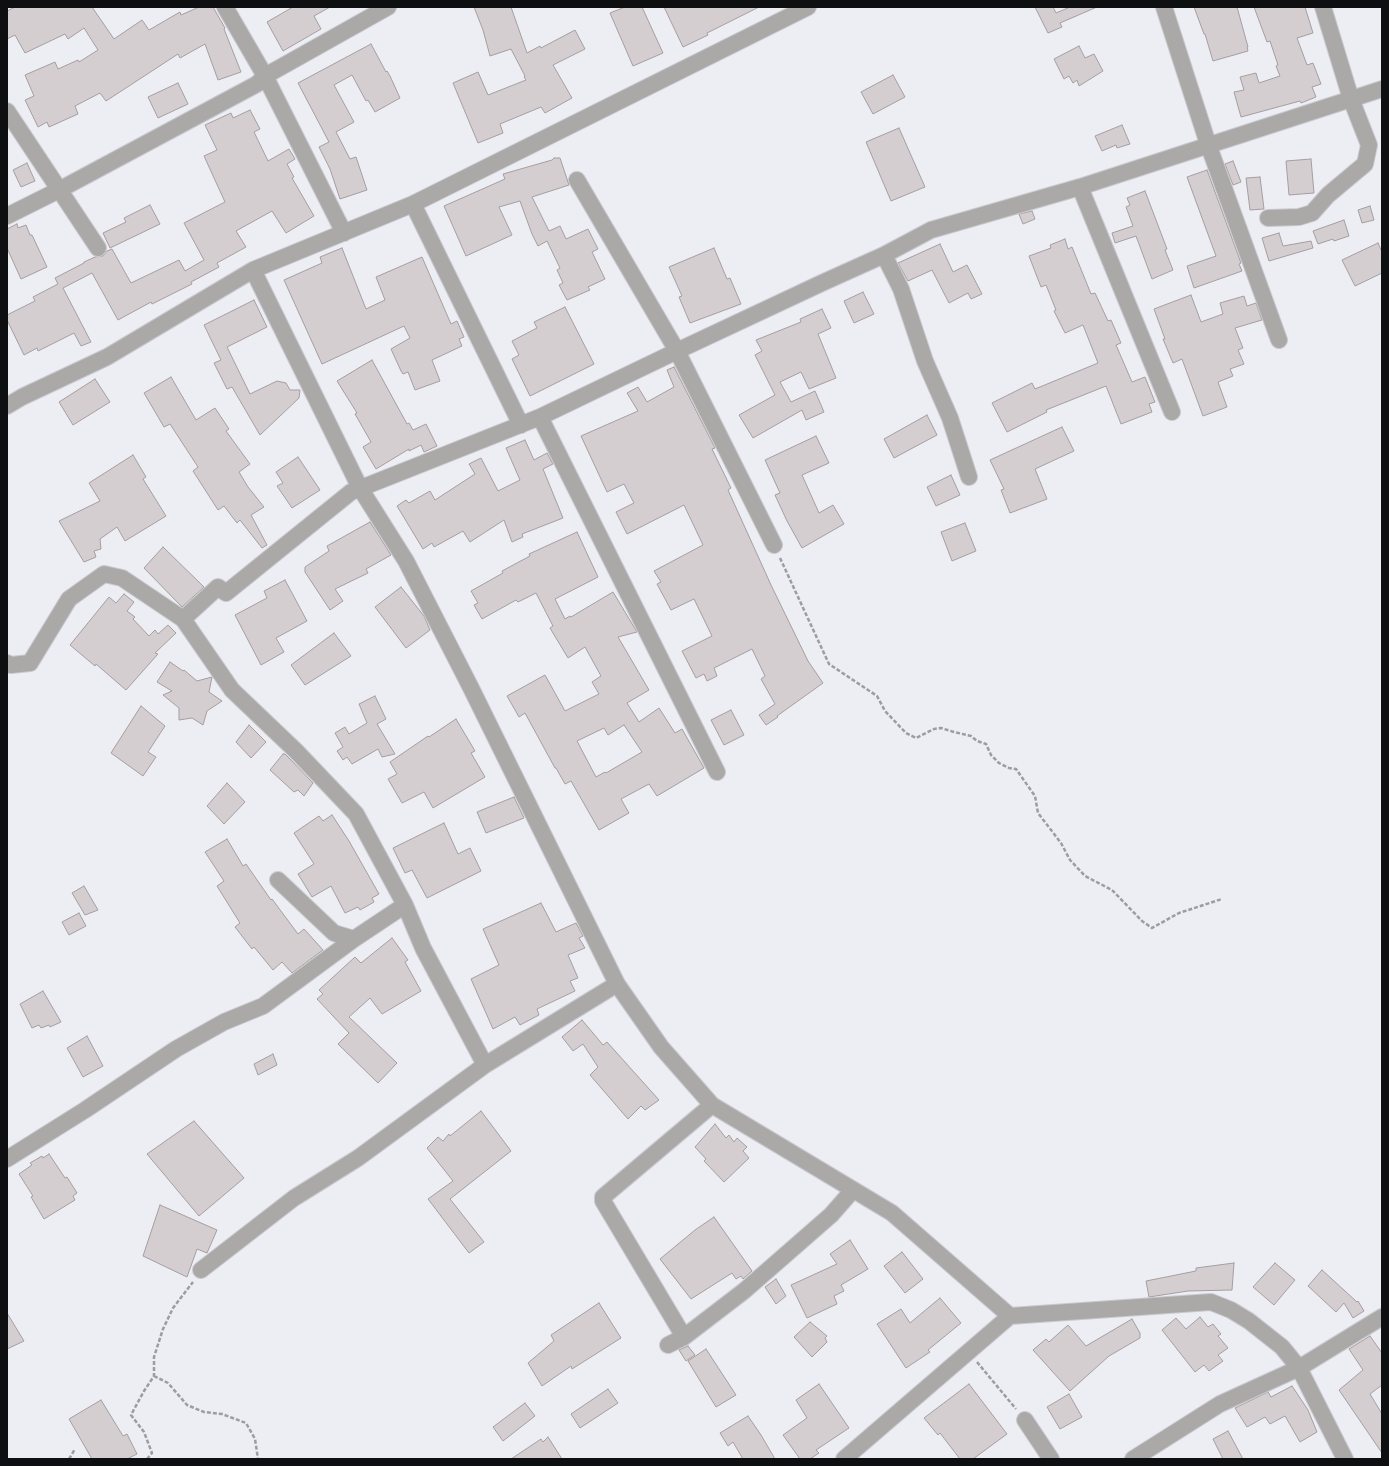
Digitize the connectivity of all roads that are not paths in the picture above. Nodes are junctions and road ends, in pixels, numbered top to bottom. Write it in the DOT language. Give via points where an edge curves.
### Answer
graph roads {
  1 [pos="225,7"];
  2 [pos="388,7"];
  3 [pos="808,7"];
  4 [pos="1164,7"];
  5 [pos="1323,7"];
  6 [pos="265,76"];
  7 [pos="1382,89"];
  8 [pos="1351,98"];
  9 [pos="7,111"];
  10 [pos="1208,144"];
  11 [pos="577,180"];
  12 [pos="1080,187"];
  13 [pos="59,190"];
  14 [pos="412,204"];
  15 [pos="7,216"];
  16 [pos="1268,218"];
  17 [pos="344,232"];
  18 [pos="98,248"];
  19 [pos="884,255"];
  20 [pos="253,270"];
  21 [pos="1279,340"];
  22 [pos="677,351"];
  23 [pos="7,406"];
  24 [pos="1172,412"];
  25 [pos="540,417"];
  26 [pos="521,425"];
  27 [pos="968,475"];
  28 [pos="360,488"];
  29 [pos="774,544"];
  30 [pos="184,619"];
  31 [pos="7,663"];
  32 [pos="717,772"];
  33 [pos="278,880"];
  34 [pos="405,905"];
  35 [pos="354,939"];
  36 [pos="617,984"];
  37 [pos="486,1065"];
  38 [pos="712,1105"];
  39 [pos="7,1159"];
  40 [pos="853,1190"];
  41 [pos="201,1270"];
  42 [pos="1010,1316"];
  43 [pos="1382,1317"];
  44 [pos="684,1336"];
  45 [pos="668,1345"];
  46 [pos="1299,1368"];
  47 [pos="1025,1420"];
  48 [pos="1154,1453"];
  49 [pos="844,1459"];
  50 [pos="1051,1459"];
  51 [pos="1133,1459"];
  52 [pos="1345,1459"];
  1 -- 6 [label="street"];
  2 -- 6 [label="street"];
  3 -- 14 [label="street"];
  4 -- 10 [label="street"];
  5 -- 8 [label="street"];
  6 -- 13 [label="street" via="257,84"];
  6 -- 17 [label="street"];
  7 -- 8 [label="street"];
  8 -- 10 [label="street"];
  8 -- 16 [label="street" via="1369,145 1365,164 1328,195 1312,213 1299,217"];
  9 -- 13 [label="street"];
  10 -- 12 [label="street"];
  10 -- 21 [label="street"];
  11 -- 22 [label="street"];
  12 -- 19 [label="street" via="931,230"];
  12 -- 24 [label="street"];
  13 -- 15 [label="street"];
  13 -- 18 [label="street"];
  14 -- 17 [label="street"];
  14 -- 26 [label="street"];
  17 -- 20 [label="street"];
  19 -- 22 [label="street"];
  19 -- 27 [label="street"];
  20 -- 23 [label="street" via="107,357"];
  20 -- 28 [label="street"];
  22 -- 25 [label="street"];
  22 -- 29 [label="street"];
  25 -- 26 [label="street"];
  25 -- 32 [label="street"];
  26 -- 28 [label="street"];
  28 -- 30 [label="street" via="351,492 226,593 218,587"];
  28 -- 36 [label="street" via="406,561"];
  30 -- 31 [label="street" via="122,578 104,574 69,598 30,663"];
  30 -- 34 [label="street" via="232,690 296,751 356,814"];
  33 -- 35 [label="street" via="334,933"];
  34 -- 35 [label="street"];
  34 -- 37 [label="street" via="423,948"];
  35 -- 39 [label="street" via="263,1006 224,1022 176,1049"];
  36 -- 37 [label="street"];
  36 -- 38 [label="street" via="660,1047"];
  37 -- 41 [label="street" via="358,1158 294,1198"];
  38 -- 40 [label="street"];
  38 -- 44 [label="street" via="604,1197 603,1201"];
  40 -- 42 [label="street" via="892,1214"];
  40 -- 44 [label="street" via="831,1215 744,1292"];
  42 -- 46 [label="street" via="1211,1302 1249,1321 1282,1347"];
  42 -- 49 [label="street"];
  43 -- 46 [label="street"];
  44 -- 45 [label="street"];
  46 -- 48 [label="street" via="1220,1404"];
  46 -- 52 [label="street"];
  47 -- 50 [label="street"];
  48 -- 51 [label="street"];
}
